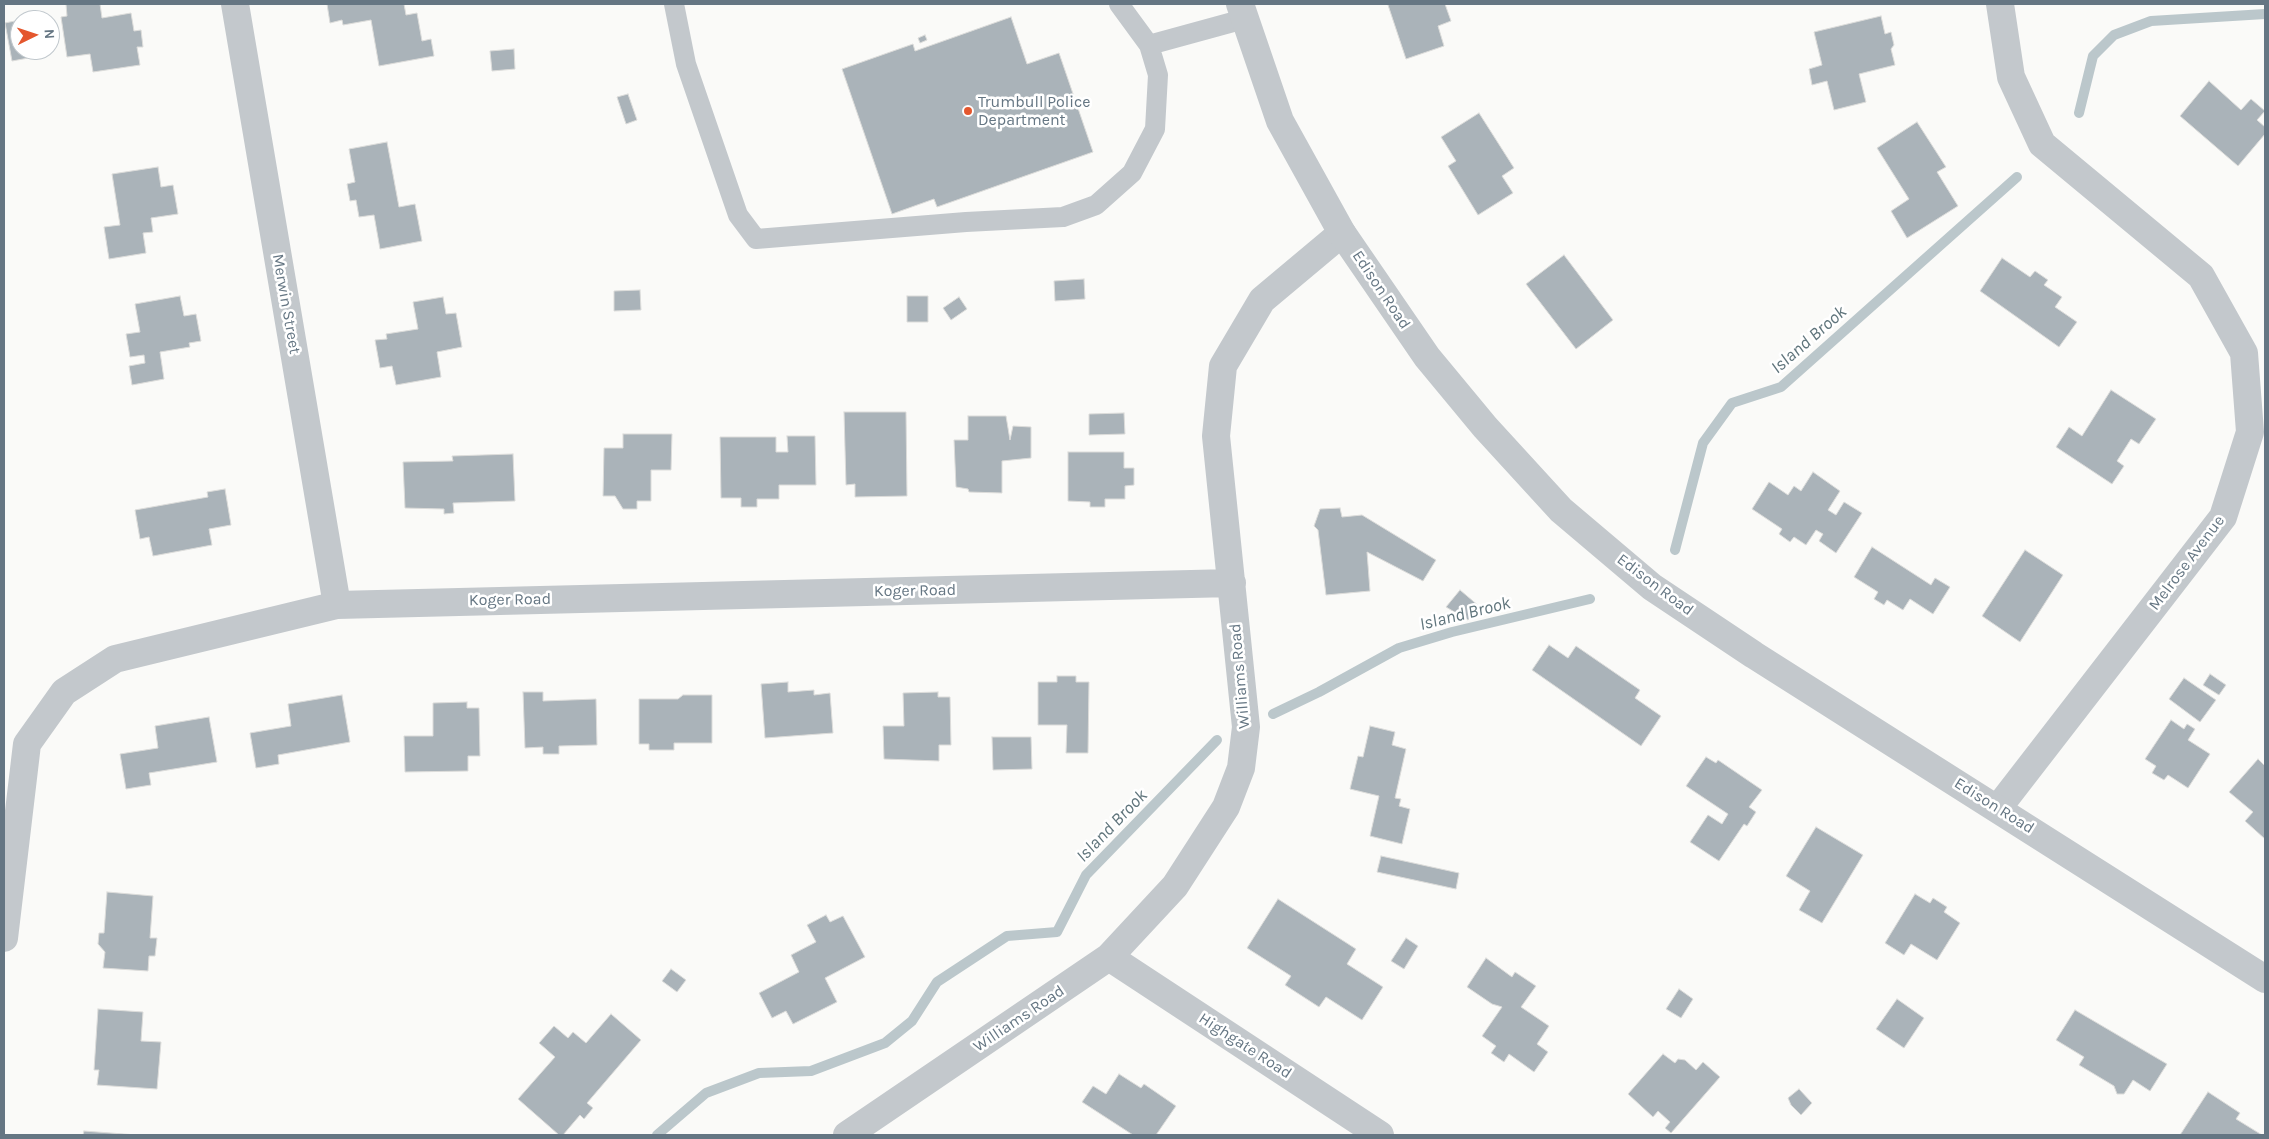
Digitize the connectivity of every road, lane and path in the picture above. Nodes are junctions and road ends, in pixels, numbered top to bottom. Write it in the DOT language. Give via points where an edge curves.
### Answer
graph roads {
  1 [pos="236,4"];
  2 [pos="674,4"];
  3 [pos="1119,4"];
  4 [pos="2000,4"];
  5 [pos="1242,11"];
  6 [pos="1149,45"];
  7 [pos="1342,233"];
  8 [pos="1232,583"];
  9 [pos="337,605"];
  10 [pos="1998,808"];
  11 [pos="4,938"];
  12 [pos="1109,957"];
  13 [pos="2265,979"];
  14 [pos="847,1135"];
  15 [pos="1380,1135"];
  1 -- 9 [label="street, Merwin Street"];
  2 -- 6 [label="lane" via="686,64 738,215 756,239 1063,217 1096,205 1132,173 1155,130 1158,75"];
  3 -- 6 [label="lane"];
  4 -- 10 [label="street, Melrose Avenue" via="2010,78 2042,144 2201,276 2244,353 2250,432 2224,517"];
  5 -- 6 [label="lane"];
  5 -- 7 [label="street, Edison Road" via="1280,121"];
  7 -- 8 [label="street, Williams Road" via="1262,300 1222,366 1216,436"];
  7 -- 10 [label="street, Edison Road" via="1427,357 1561,510 1652,587"];
  8 -- 9 [label="street, Koger Road"];
  8 -- 12 [label="street, Williams Road" via="1246,728 1241,768 1226,807 1175,886"];
  9 -- 11 [label="street, Koger Road" via="115,658 64,692 27,744"];
  10 -- 13 [label="street, Edison Road"];
  12 -- 14 [label="street, Williams Road"];
  12 -- 15 [label="street, Highgate Road"];
}
